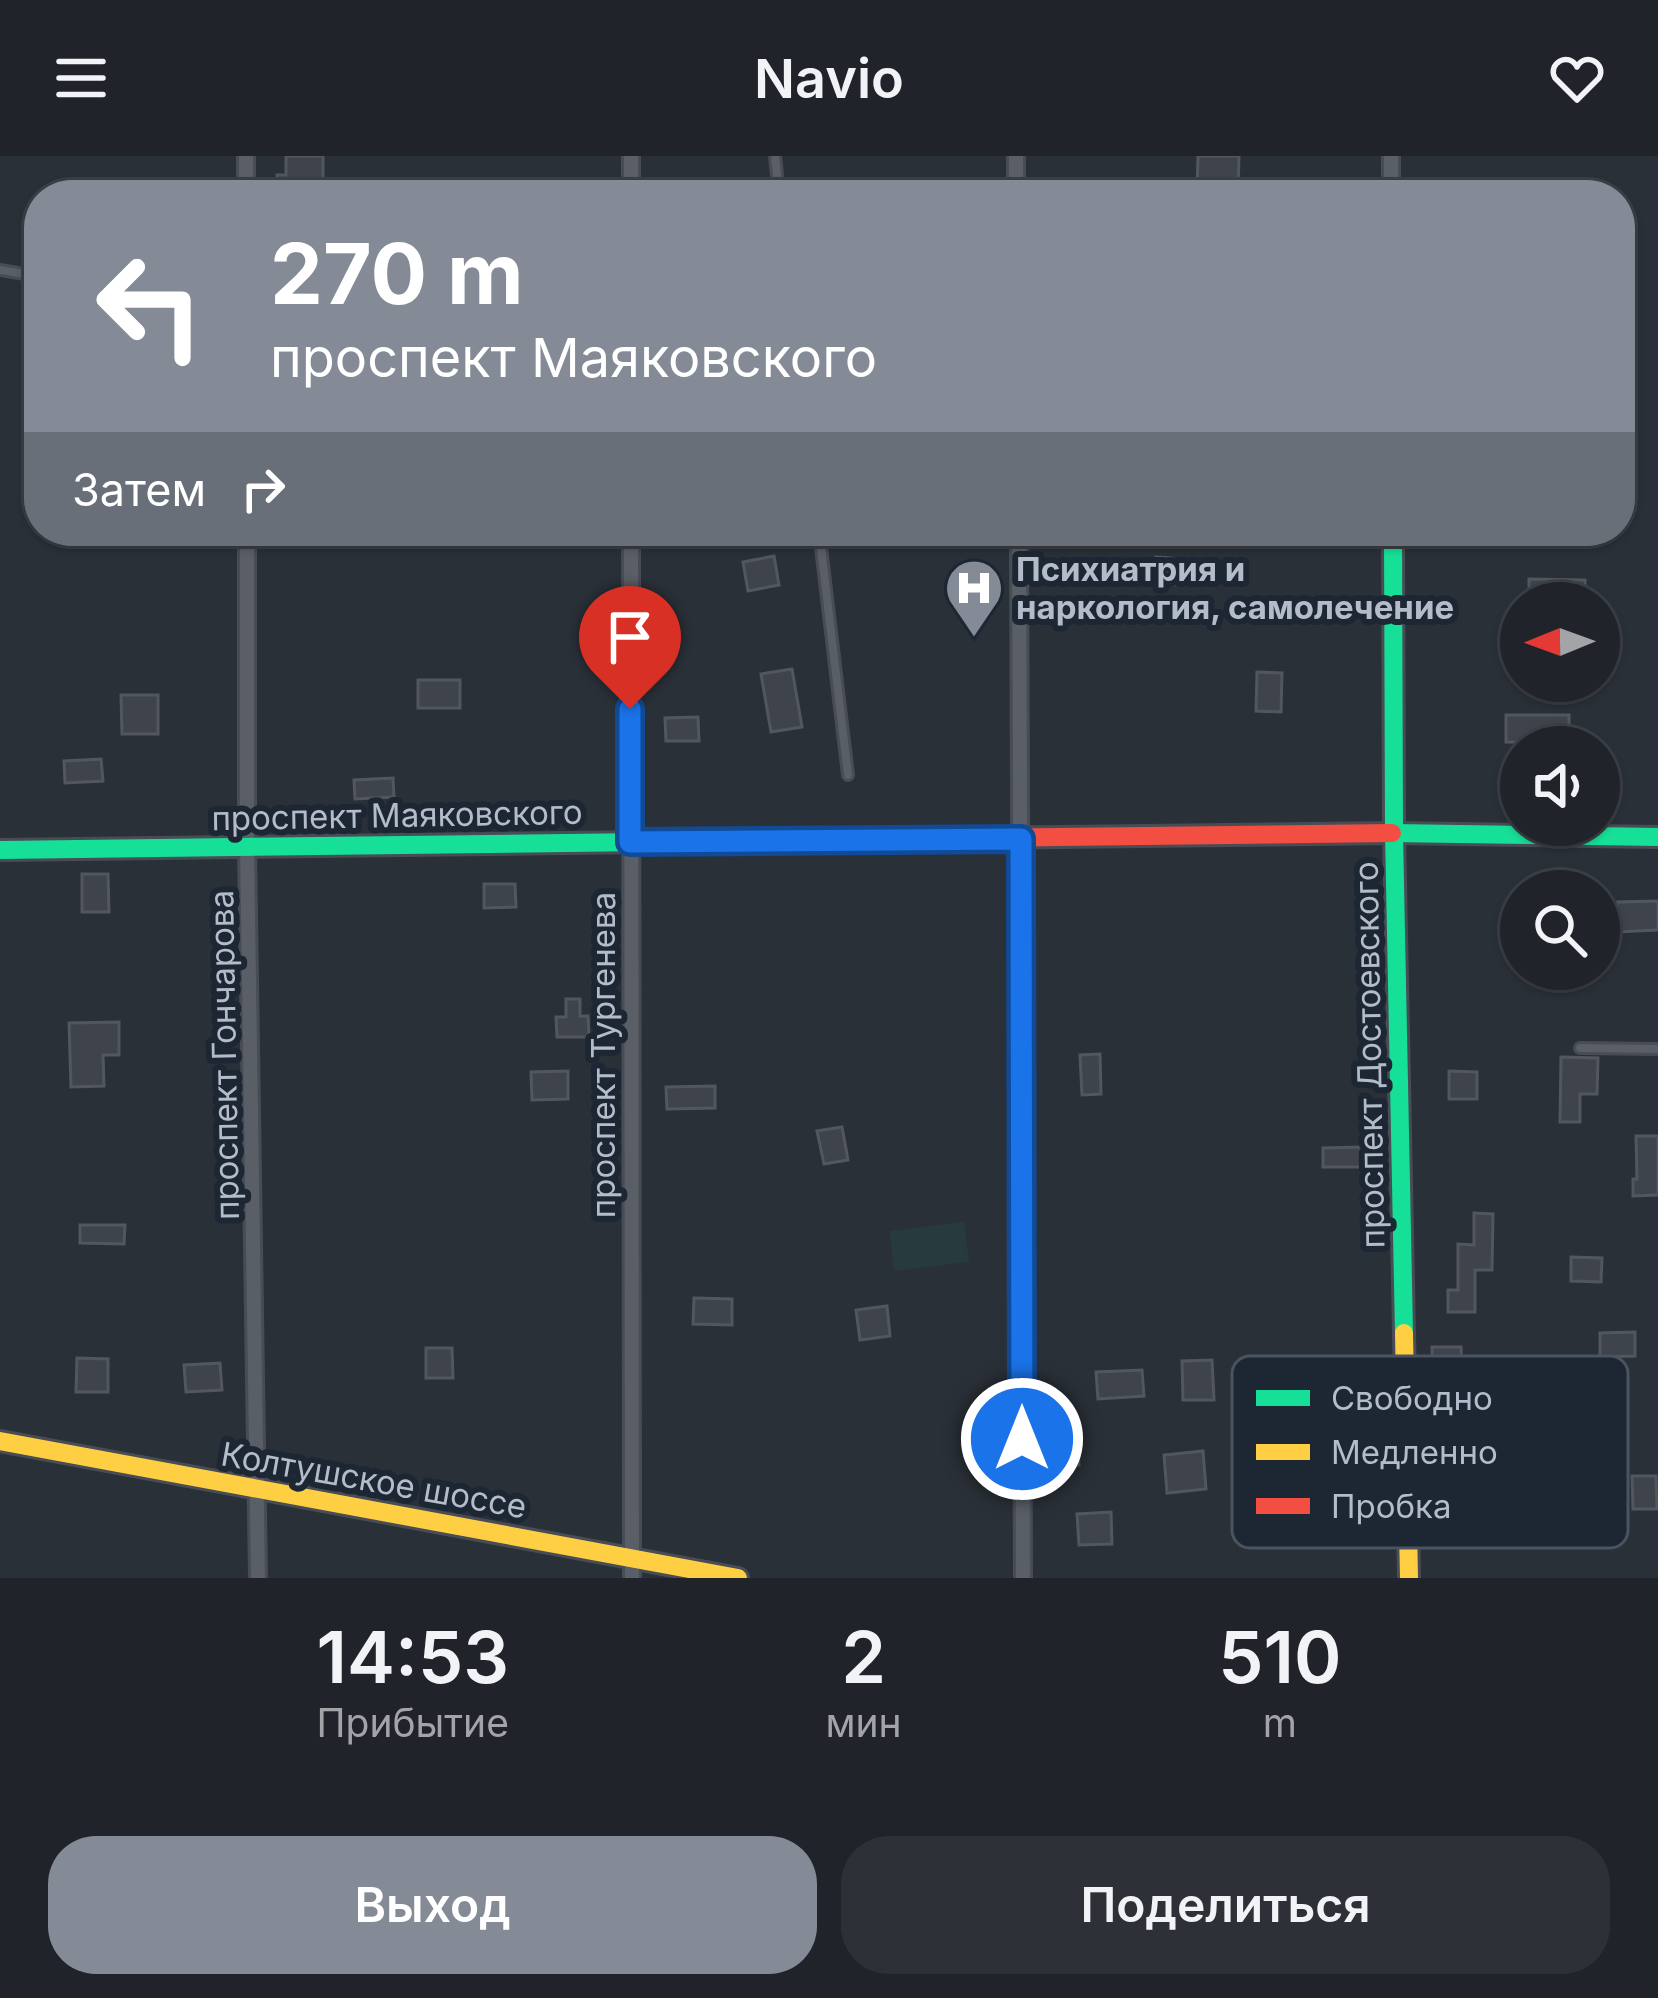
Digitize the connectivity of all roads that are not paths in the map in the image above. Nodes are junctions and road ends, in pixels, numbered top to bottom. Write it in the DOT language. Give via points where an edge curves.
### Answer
graph roads {
  1 [pos="247,546"];
  2 [pos="631,546"];
  3 [pos="821,546"];
  4 [pos="1019,546"];
  5 [pos="1393,546"];
  6 [pos="848,776"];
  7 [pos="1394,833"];
  8 [pos="1658,837"];
  9 [pos="1021,839"];
  10 [pos="630,842"];
  11 [pos="248,847"];
  12 [pos="0,850"];
  13 [pos="1580,1048"];
  14 [pos="1658,1049"];
  15 [pos="1405,1356"];
  16 [pos="0,1441"];
  17 [pos="257,1489"];
  18 [pos="1408,1548"];
  19 [pos="632,1568"];
  20 [pos="258,1578"];
  21 [pos="738,1578"];
  22 [pos="1023,1578"];
  23 [pos="1409,1578"];
  1 -- 11 [label="street, проспект Гончарова"];
  2 -- 10 [label="street, проспект Тургенева"];
  3 -- 6 [label="lane"];
  4 -- 9 [label="street"];
  5 -- 7 [label="street, проспект Достоевского"];
  7 -- 8 [label="street, проспект Маяковского"];
  7 -- 9 [label="street, проспект Маяковского"];
  7 -- 15 [label="street, проспект Достоевского"];
  9 -- 10 [label="street, проспект Маяковского"];
  9 -- 22 [label="street"];
  10 -- 11 [label="street, проспект Маяковского"];
  10 -- 19 [label="street, проспект Тургенева"];
  11 -- 12 [label="street, проспект Маяковского"];
  11 -- 17 [label="street, проспект Гончарова"];
  13 -- 14 [label="lane"];
  16 -- 17 [label="street, Колтушское шоссе"];
  17 -- 19 [label="street, Колтушское шоссе"];
  17 -- 20 [label="street, проспект Гончарова"];
  18 -- 23 [label="street, проспект Достоевского"];
  19 -- 21 [label="street, Колтушское шоссе"];
}
